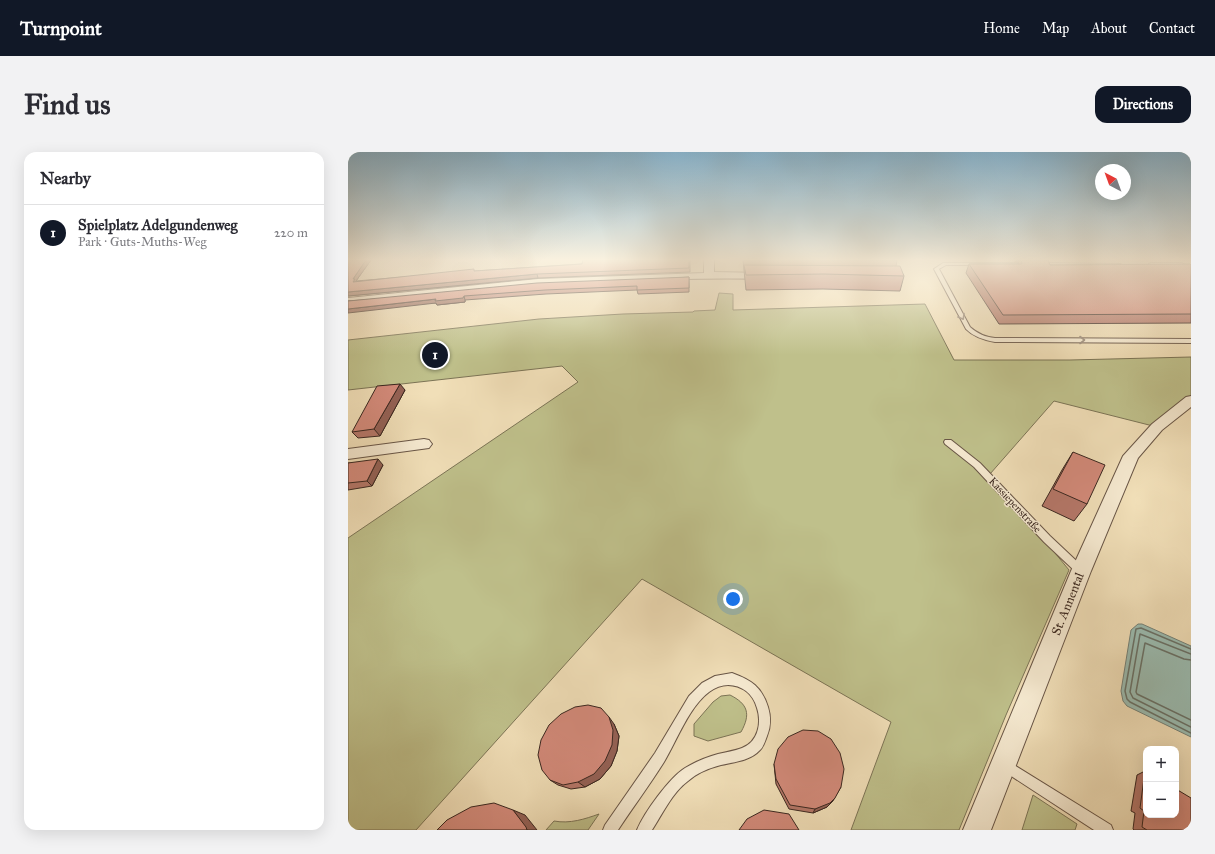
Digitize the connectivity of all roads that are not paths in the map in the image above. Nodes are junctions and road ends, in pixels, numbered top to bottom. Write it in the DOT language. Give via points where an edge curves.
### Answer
graph roads {
  1 [pos="434,292"];
  2 [pos="948,292"];
  3 [pos="348,301"];
  4 [pos="1191,341"];
  5 [pos="1191,400"];
  6 [pos="948,442"];
  7 [pos="424,444"];
  8 [pos="348,454"];
  9 [pos="1081,571"];
  10 [pos="1004,764"];
  11 [pos="610,830"];
  12 [pos="644,830"];
  13 [pos="977,830"];
  14 [pos="1106,830"];
  1 -- 3 [label="street"];
  2 -- 4 [label="lane, one-way" via="964,322 980,337 995,340"];
  5 -- 9 [label="street, St. Annental" via="1157,427 1131,456"];
  6 -- 9 [label="lane, Kassiepenstraße" via="977,465"];
  7 -- 8 [label="street"];
  9 -- 10 [label="street, St. Annental"];
  10 -- 13 [label="street, St. Annental"];
  10 -- 14 [label="lane"];
  11 -- 12 [label="lane" via="693,701 706,687 718,681 732,679 753,688 764,706 765,727 754,749 737,757 721,759 687,774 673,787"];
}
